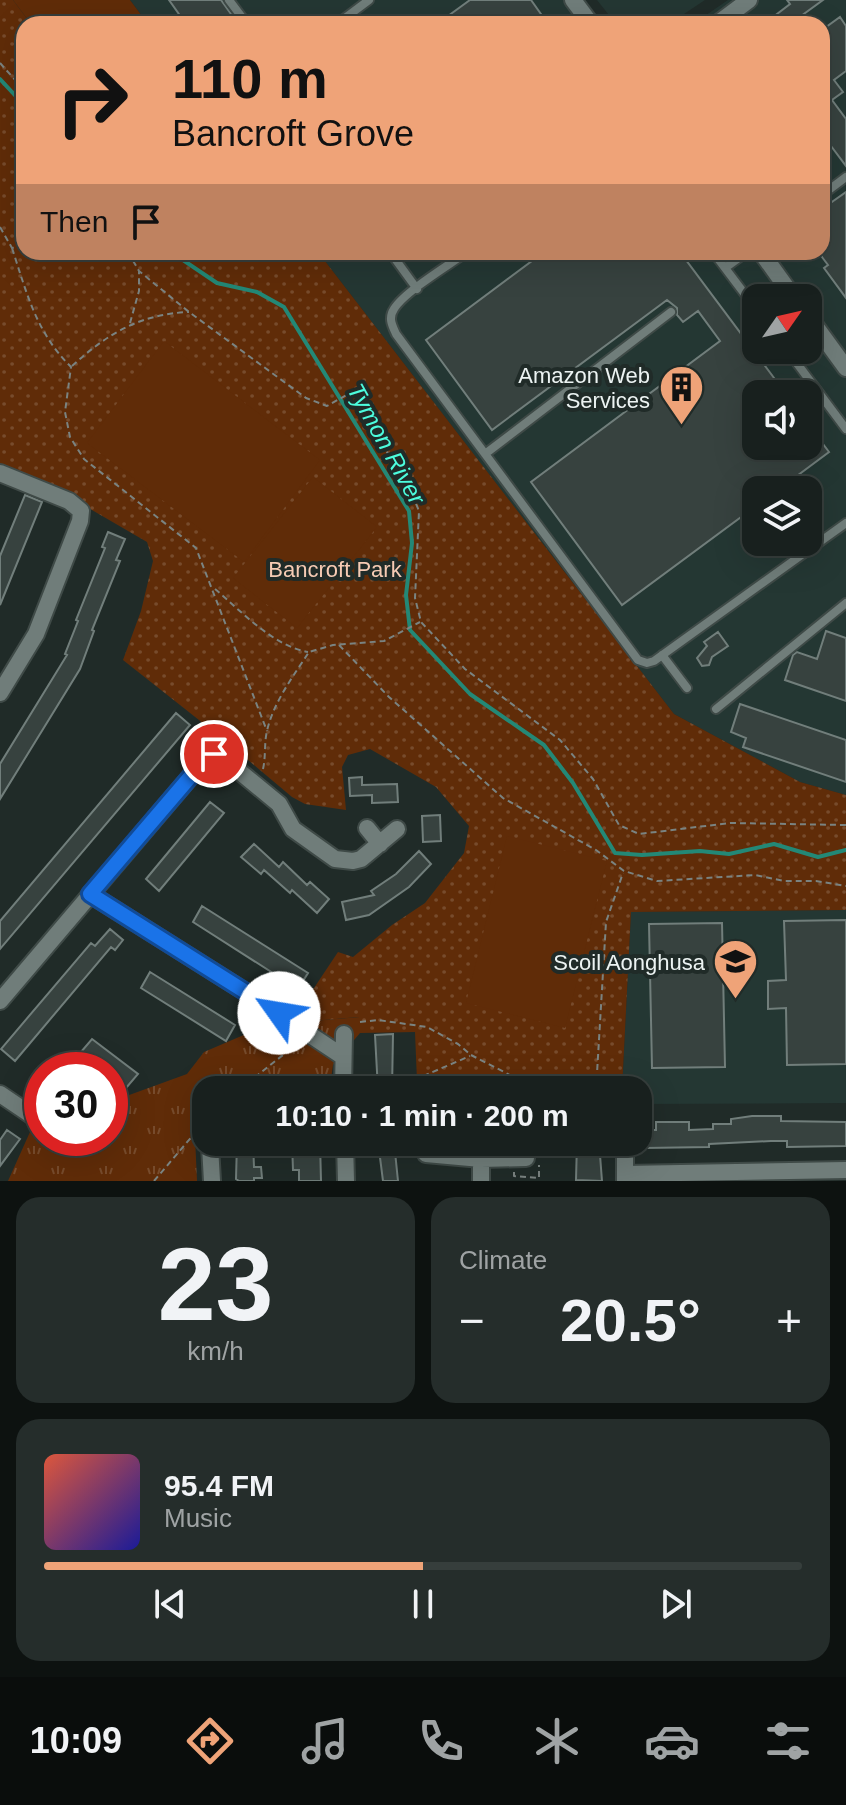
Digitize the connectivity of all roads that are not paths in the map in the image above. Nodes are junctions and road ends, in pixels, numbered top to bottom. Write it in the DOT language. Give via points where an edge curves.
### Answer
graph roads {
  1 [pos="369,0"];
  2 [pos="749,0"];
  3 [pos="348,16"];
  4 [pos="728,16"];
  5 [pos="396,260"];
  6 [pos="455,260"];
  7 [pos="719,260"];
  8 [pos="736,260"];
  9 [pos="767,260"];
  10 [pos="725,268"];
  11 [pos="784,284"];
  12 [pos="417,289"];
  13 [pos="742,290"];
  14 [pos="671,312"];
  15 [pos="822,334"];
  16 [pos="844,362"];
  17 [pos="797,364"];
  18 [pos="846,429"];
  19 [pos="485,454"];
  20 [pos="0,473"];
  21 [pos="846,523"];
  22 [pos="846,603"];
  23 [pos="662,655"];
  24 [pos="687,688"];
  25 [pos="0,693"];
  26 [pos="716,709"];
  27 [pos="367,828"];
  28 [pos="397,829"];
  29 [pos="380,844"];
  30 [pos="90,894"];
  31 [pos="0,1001"];
  32 [pos="344,1034"];
  33 [pos="342,1056"];
  34 [pos="343,1076"];
  35 [pos="0,1094"];
  36 [pos="24,1110"];
  37 [pos="210,1156"];
  38 [pos="345,1156"];
  39 [pos="448,1156"];
  40 [pos="625,1156"];
  41 [pos="526,1158"];
  42 [pos="481,1159"];
  43 [pos="846,1170"];
  44 [pos="749,1176"];
  45 [pos="820,1176"];
  46 [pos="625,1178"];
  47 [pos="212,1181"];
  48 [pos="346,1181"];
  49 [pos="481,1181"];
  1 -- 3 [label="lane"];
  2 -- 4 [label="street"];
  5 -- 12 [label="lane"];
  6 -- 12 [label="lane"];
  7 -- 10 [label="lane"];
  8 -- 10 [label="lane"];
  9 -- 11 [label="street"];
  10 -- 13 [label="lane"];
  12 -- 19 [label="lane" via="392,311 390,322"];
  14 -- 19 [label="lane"];
  15 -- 16 [label="street"];
  17 -- 18 [label="lane"];
  19 -- 23 [label="lane" via="638,660 647,663"];
  20 -- 25 [label="street" via="81,511 36,634"];
  21 -- 23 [label="lane"];
  22 -- 26 [label="lane"];
  23 -- 24 [label="lane"];
  27 -- 29 [label="street"];
  28 -- 29 [label="street"];
  29 -- 30 [label="street" via="361,859 335,859 293,829 279,804 214,754"];
  30 -- 31 [label="street"];
  30 -- 33 [label="street"];
  32 -- 33 [label="street"];
  33 -- 34 [label="street"];
  35 -- 36 [label="street"];
  37 -- 47 [label="street"];
  38 -- 48 [label="street"];
  39 -- 42 [label="street"];
  40 -- 46 [label="street"];
  41 -- 42 [label="street"];
  42 -- 49 [label="street"];
  43 -- 45 [label="street"];
  44 -- 45 [label="street"];
  44 -- 46 [label="street"];
}
